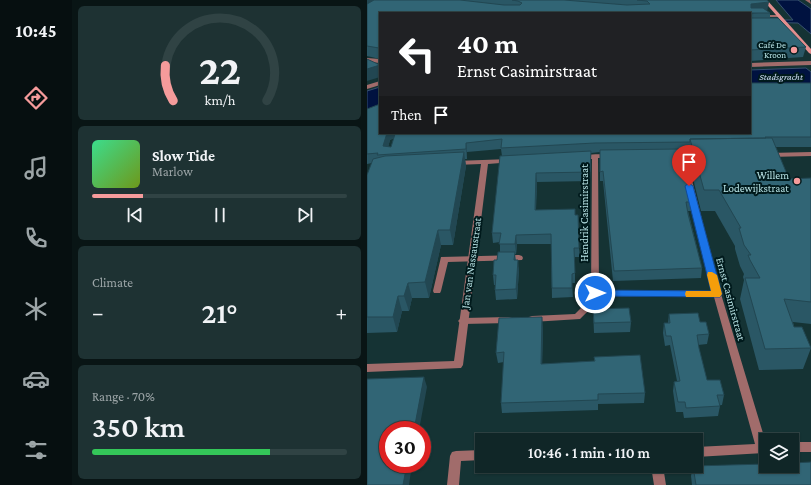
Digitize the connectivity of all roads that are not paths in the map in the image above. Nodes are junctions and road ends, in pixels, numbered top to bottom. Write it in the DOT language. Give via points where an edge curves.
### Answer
graph roads {
  1 [pos="765,0"];
  2 [pos="807,0"];
  3 [pos="811,3"];
  4 [pos="751,16"];
  5 [pos="780,17"];
  6 [pos="787,25"];
  7 [pos="780,26"];
  8 [pos="811,52"];
  9 [pos="367,60"];
  10 [pos="379,61"];
  11 [pos="811,63"];
  12 [pos="751,65"];
  13 [pos="379,83"];
  14 [pos="367,87"];
  15 [pos="811,154"];
  16 [pos="666,155"];
  17 [pos="681,155"];
  18 [pos="704,155"];
  19 [pos="758,155"];
  20 [pos="595,156"];
  21 [pos="618,156"];
  22 [pos="573,157"];
  23 [pos="515,160"];
  24 [pos="485,162"];
  25 [pos="449,164"];
  26 [pos="472,258"];
  27 [pos="519,258"];
  28 [pos="437,291"];
  29 [pos="595,293"];
  30 [pos="717,294"];
  31 [pos="463,322"];
  32 [pos="367,368"];
  33 [pos="759,433"];
  34 [pos="799,447"];
  35 [pos="811,447"];
  36 [pos="759,448"];
  37 [pos="703,452"];
  38 [pos="475,456"];
  39 [pos="658,473"];
  40 [pos="453,485"];
  41 [pos="660,485"];
  1 -- 5 [label="main road"];
  2 -- 3 [label="street"];
  4 -- 5 [label="street"];
  5 -- 6 [label="main road"];
  6 -- 7 [label="street"];
  6 -- 8 [label="main road"];
  9 -- 10 [label="street"];
  11 -- 12 [label="street"];
  13 -- 14 [label="street"];
  15 -- 19 [label="street"];
  16 -- 17 [label="street"];
  17 -- 18 [label="street"];
  17 -- 30 [label="street, Ernst Casimirstraat"];
  20 -- 21 [label="street"];
  20 -- 22 [label="street"];
  20 -- 29 [label="street, Hendrik Casimirstraat"];
  23 -- 24 [label="street"];
  24 -- 25 [label="street"];
  24 -- 26 [label="street, Jan van Nassaustraat"];
  26 -- 27 [label="street"];
  26 -- 28 [label="street" via="444,259"];
  26 -- 31 [label="street, Jan van Nassaustraat"];
  29 -- 30 [label="street"];
  29 -- 31 [label="street" via="577,317"];
  30 -- 33 [label="street, Ernst Casimirstraat"];
  31 -- 32 [label="street, Jan van Nassaustraat" via="457,365"];
  34 -- 35 [label="street"];
  36 -- 37 [label="street"];
  38 -- 40 [label="street" via="456,456"];
  39 -- 41 [label="street"];
}
